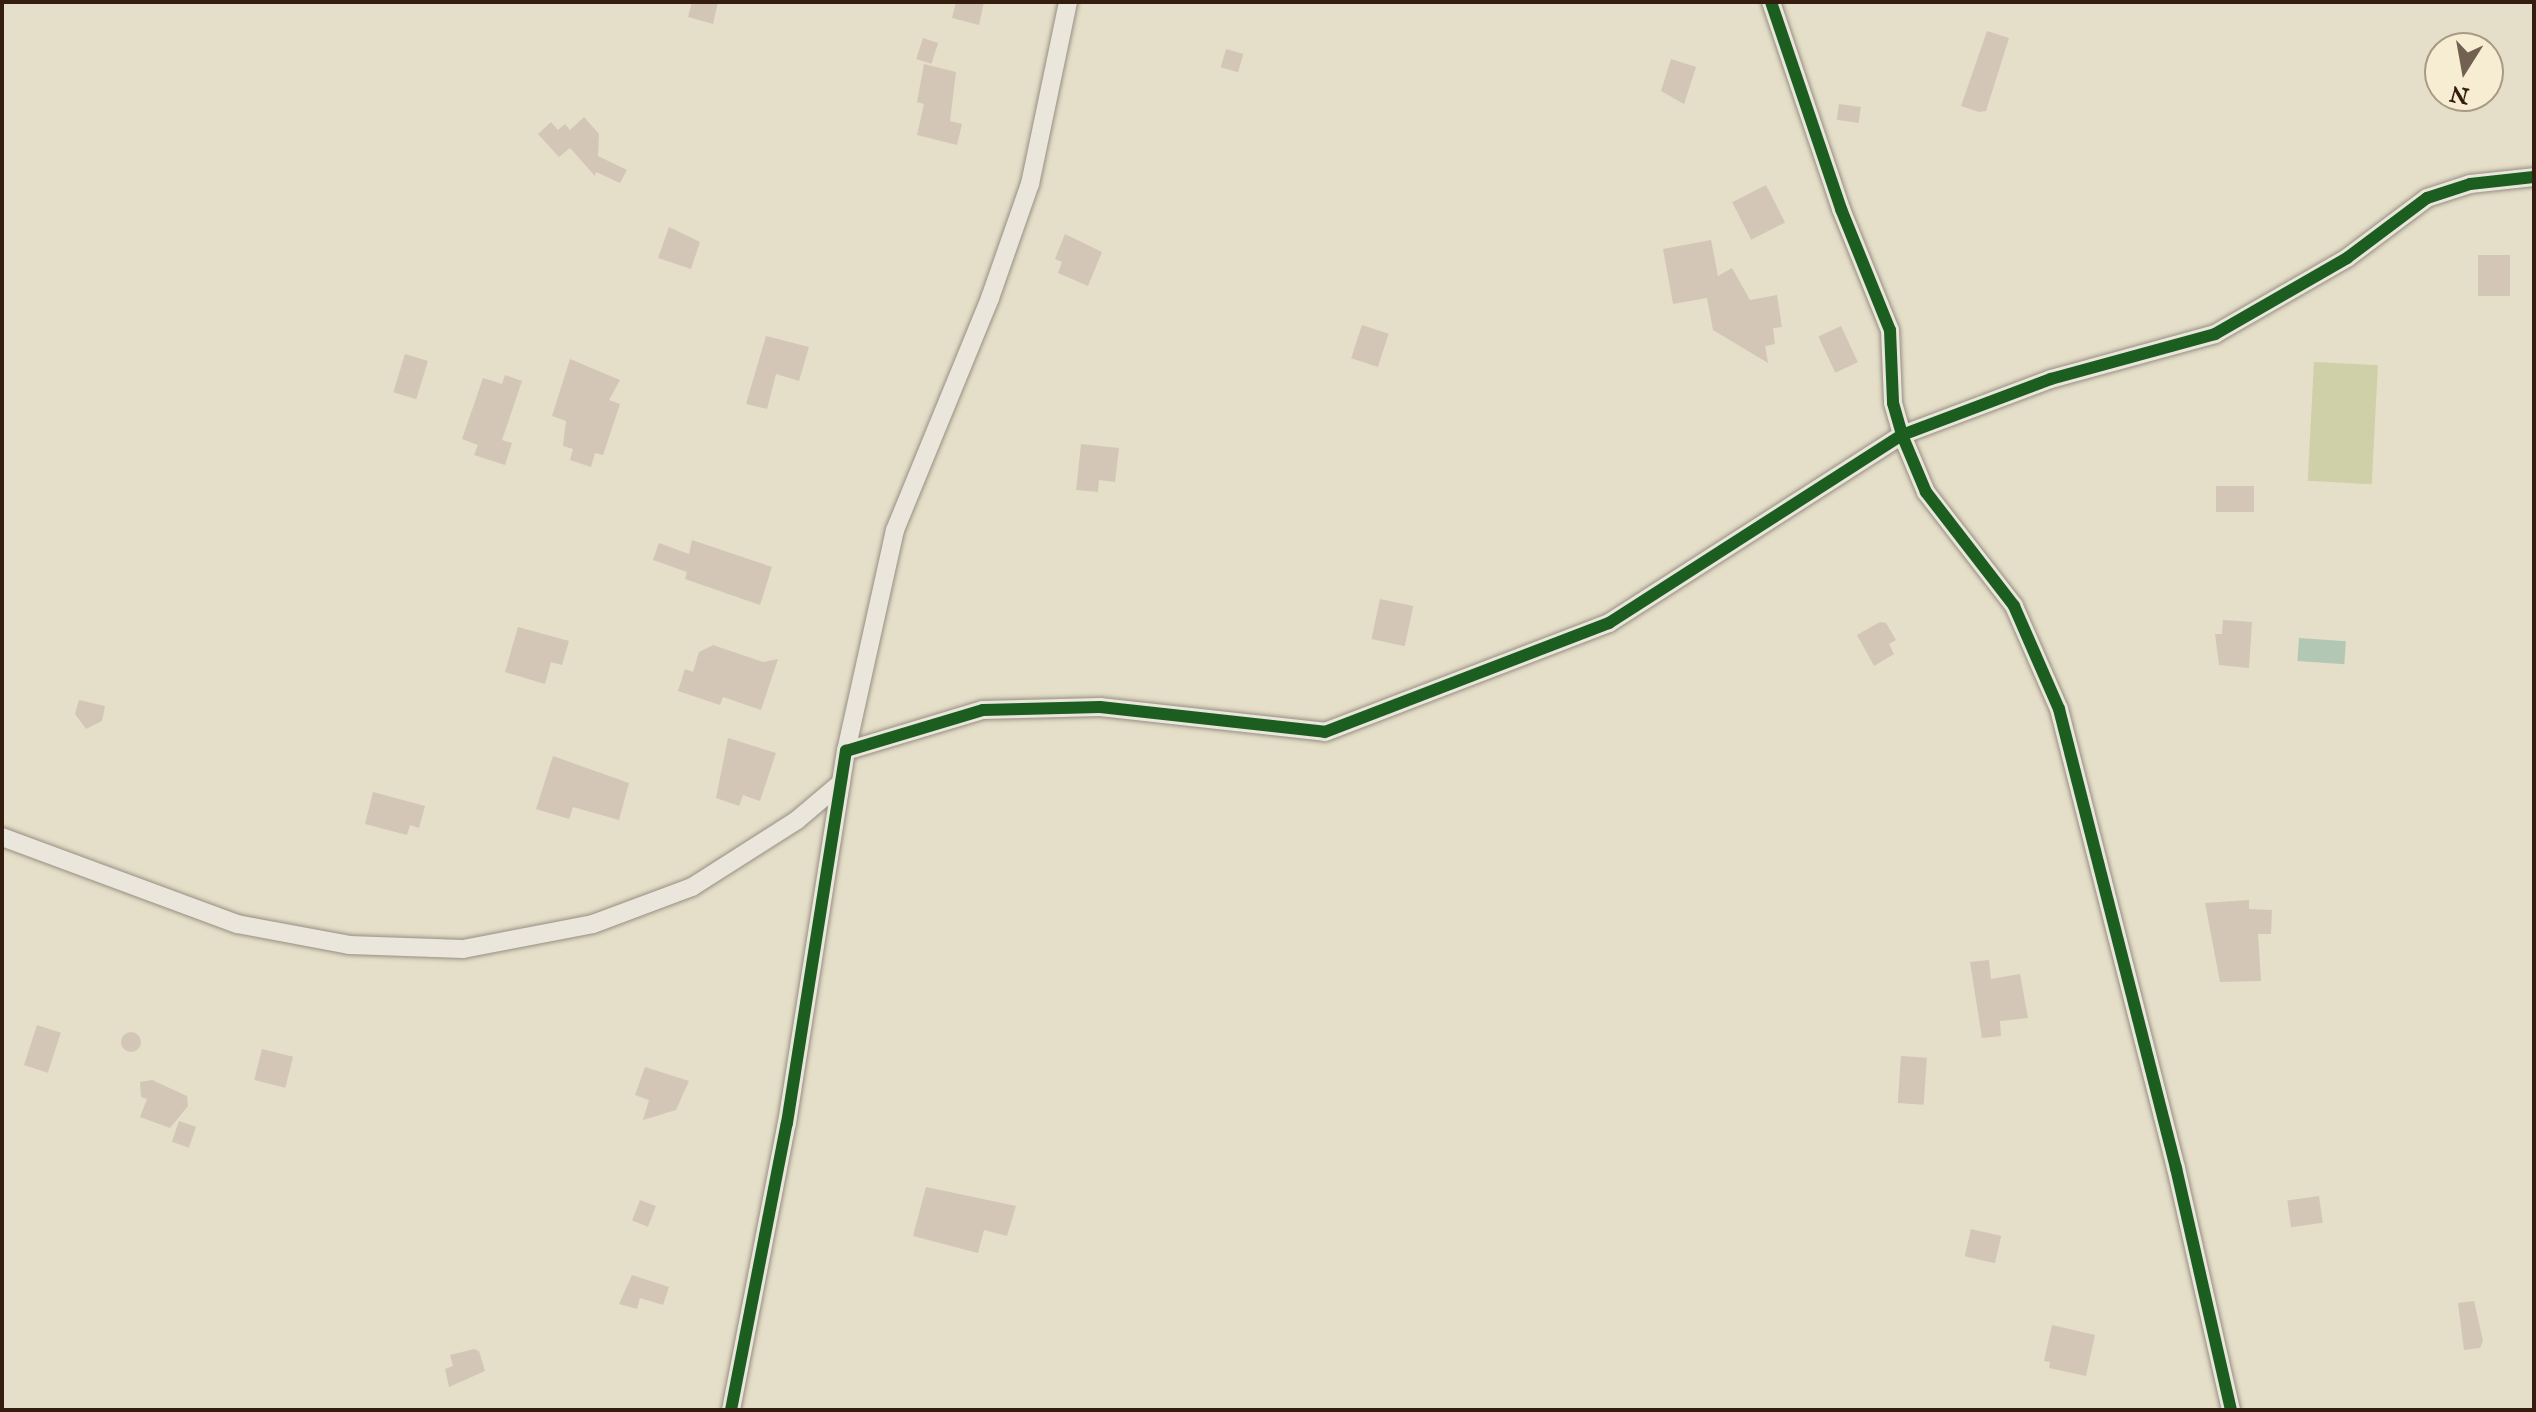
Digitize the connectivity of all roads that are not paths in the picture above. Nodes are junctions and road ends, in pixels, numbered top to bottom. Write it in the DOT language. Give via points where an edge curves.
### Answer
graph roads {
  1 [pos="1068,2"];
  2 [pos="1771,2"];
  3 [pos="2534,177"];
  4 [pos="1902,435"];
  5 [pos="846,751"];
  6 [pos="841,783"];
  7 [pos="2,837"];
  8 [pos="731,1410"];
  9 [pos="2231,1410"];
  1 -- 5 [label="street" via="1030,184 990,298 895,530"];
  2 -- 4 [label="street" via="1841,209 1890,330 1893,403"];
  3 -- 4 [label="street" via="2470,184 2427,198 2347,258 2215,334 2051,379"];
  4 -- 5 [label="street" via="1609,623 1325,732 1100,707 983,710"];
  4 -- 9 [label="street" via="1926,492 2014,606 2059,709 2176,1168"];
  5 -- 6 [label="street"];
  6 -- 7 [label="street" via="797,820 692,887 593,924 463,949 349,945 237,924"];
  6 -- 8 [label="street" via="787,1123"];
}
